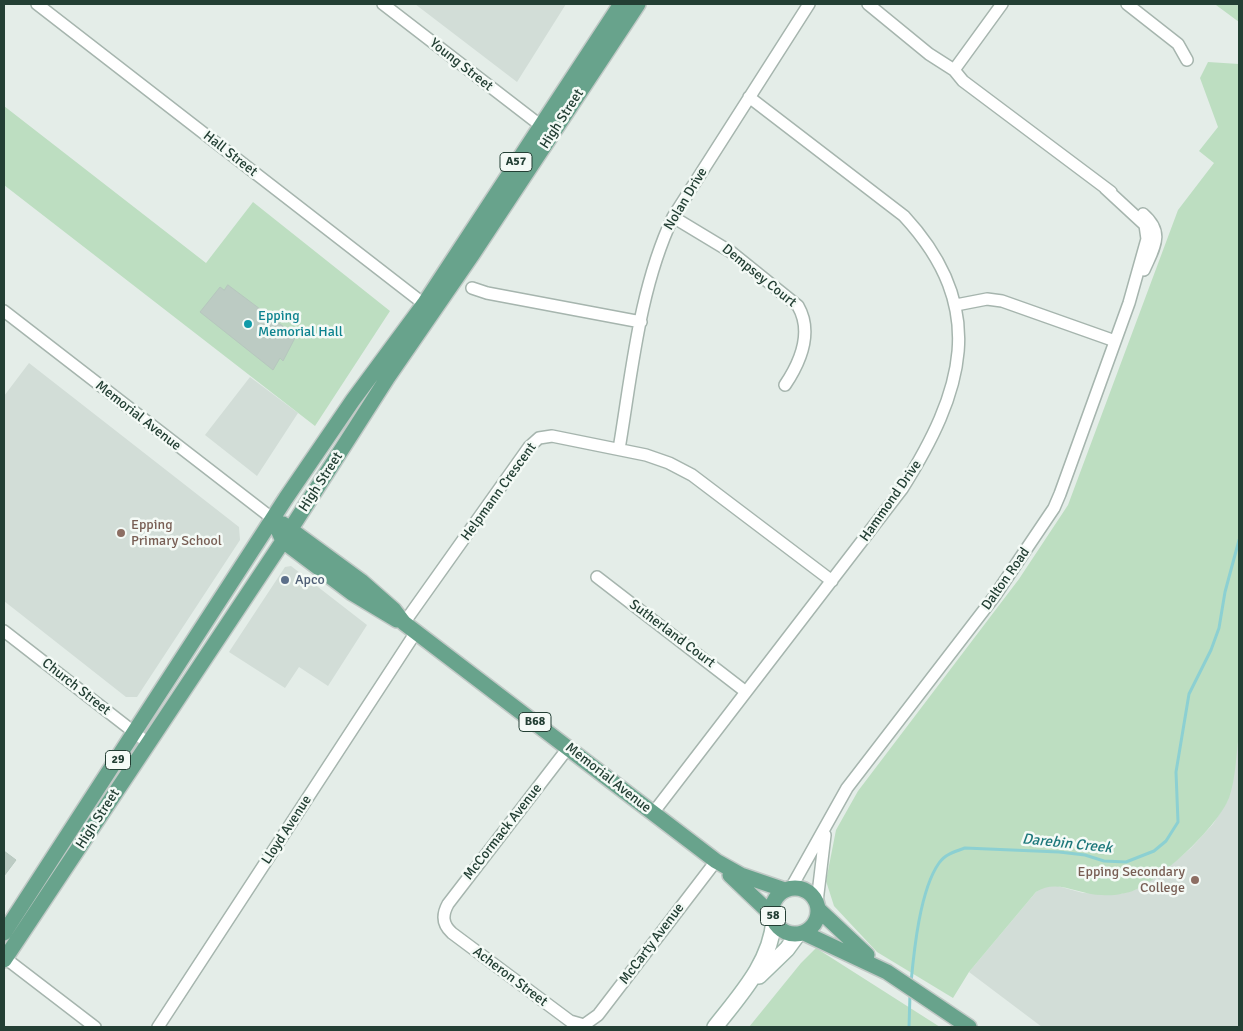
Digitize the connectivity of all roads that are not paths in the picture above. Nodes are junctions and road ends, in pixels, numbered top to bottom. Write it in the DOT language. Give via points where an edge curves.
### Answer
graph roads {
  1 [pos="37,4"];
  2 [pos="383,4"];
  3 [pos="621,4"];
  4 [pos="638,4"];
  5 [pos="809,4"];
  6 [pos="868,4"];
  7 [pos="1002,4"];
  8 [pos="1127,4"];
  9 [pos="1187,60"];
  10 [pos="954,65"];
  11 [pos="750,98"];
  12 [pos="540,125"];
  13 [pos="673,218"];
  14 [pos="472,288"];
  15 [pos="424,304"];
  16 [pos="956,304"];
  17 [pos="4,311"];
  18 [pos="641,322"];
  19 [pos="1115,341"];
  20 [pos="785,385"];
  21 [pos="619,448"];
  22 [pos="273,519"];
  23 [pos="292,528"];
  24 [pos="283,541"];
  25 [pos="597,577"];
  26 [pos="832,581"];
  27 [pos="410,628"];
  28 [pos="4,631"];
  29 [pos="746,692"];
  30 [pos="135,734"];
  31 [pos="148,743"];
  32 [pos="568,748"];
  33 [pos="653,813"];
  34 [pos="826,823"];
  35 [pos="716,860"];
  36 [pos="788,889"];
  37 [pos="818,906"];
  38 [pos="773,918"];
  39 [pos="443,919"];
  40 [pos="801,933"];
  41 [pos="4,934"];
  42 [pos="4,958"];
  43 [pos="887,972"];
  44 [pos="745,989"];
  45 [pos="584,1025"];
  46 [pos="95,1027"];
  47 [pos="158,1027"];
  48 [pos="715,1027"];
  49 [pos="969,1027"];
  1 -- 15 [label="street, Hall Street"];
  2 -- 12 [label="street, Young Street"];
  3 -- 12 [label="main road, High Street / A57"];
  4 -- 23 [label="main road, High Street" via="388,377"];
  5 -- 11 [label="street, Nolan Drive"];
  6 -- 10 [label="street" via="929,54"];
  7 -- 10 [label="street"];
  8 -- 9 [label="street" via="1178,44"];
  10 -- 19 [label="street, Dalton Road" via="963,81 1144,214 1157,236"];
  11 -- 13 [label="street, Nolan Drive"];
  11 -- 16 [label="street, Hammond Drive" via="904,216 941,265"];
  12 -- 15 [label="main road, High Street / A57"];
  13 -- 18 [label="street, Nolan Drive" via="656,257"];
  13 -- 20 [label="street, Dempsey Court" via="731,252 798,306 804,317 804,339 796,369"];
  14 -- 18 [label="street"];
  15 -- 22 [label="main road, High Street / A57" via="353,400"];
  16 -- 19 [label="street" via="987,299 1002,301"];
  16 -- 26 [label="street, Hammond Drive" via="959,337 955,377 936,429 902,489"];
  17 -- 22 [label="street, Memorial Avenue"];
  18 -- 21 [label="street, Nolan Drive"];
  19 -- 34 [label="street, Dalton Road" via="1054,508 994,597 847,788"];
  21 -- 26 [label="street, Helpmann Crescent" via="669,463 692,475"];
  21 -- 27 [label="street, Helpmann Crescent" via="552,436 539,438 529,447"];
  22 -- 23 [label="main road, Memorial Avenue / B68"];
  22 -- 24 [label="main road, Memorial Avenue / B68"];
  22 -- 30 [label="main road, High Street / 29"];
  23 -- 24 [label="main road, High Street"];
  23 -- 27 [label="main road, Memorial Avenue / B68" via="368,587"];
  24 -- 27 [label="main road, Memorial Avenue / B68" via="352,593"];
  24 -- 31 [label="main road, High Street / 29"];
  25 -- 29 [label="street, Sutherland Court"];
  26 -- 29 [label="street, Hammond Drive"];
  27 -- 32 [label="main road, Memorial Avenue / B68"];
  27 -- 47 [label="street, Lloyd Avenue"];
  28 -- 30 [label="street, Church Street"];
  29 -- 33 [label="street, Hammond Drive"];
  30 -- 31 [label="street, Church Street"];
  30 -- 41 [label="main road, High Street / 29"];
  31 -- 42 [label="main road, High Street / 29"];
  32 -- 33 [label="main road, Memorial Avenue / B68"];
  32 -- 39 [label="street, McCormack Avenue" via="448,904"];
  33 -- 35 [label="main road, Memorial Avenue / B68"];
  34 -- 36 [label="street, Dalton Road"];
  34 -- 37 [label="street, Dalton Road"];
  35 -- 36 [label="main road, Memorial Avenue / B68" via="740,876"];
  35 -- 38 [label="main road, Memorial Avenue / B68"];
  35 -- 45 [label="street, McCarty Avenue" via="598,1015"];
  36 -- 37 [label="main road, 58" via="806,891"];
  36 -- 38 [label="main road, 58" via="774,901"];
  37 -- 40 [label="main road, 58" via="815,924"];
  37 -- 43 [label="main road, 58" via="851,943"];
  38 -- 40 [label="main road, 58" via="784,931"];
  38 -- 44 [label="street" via="772,937 766,954"];
  39 -- 45 [label="street, Acheron Street" via="446,927 459,938 570,1021"];
  40 -- 43 [label="main road, 58"];
  40 -- 44 [label="street"];
  42 -- 46 [label="street"];
  43 -- 49 [label="main road, 58"];
  44 -- 48 [label="street"];
}
